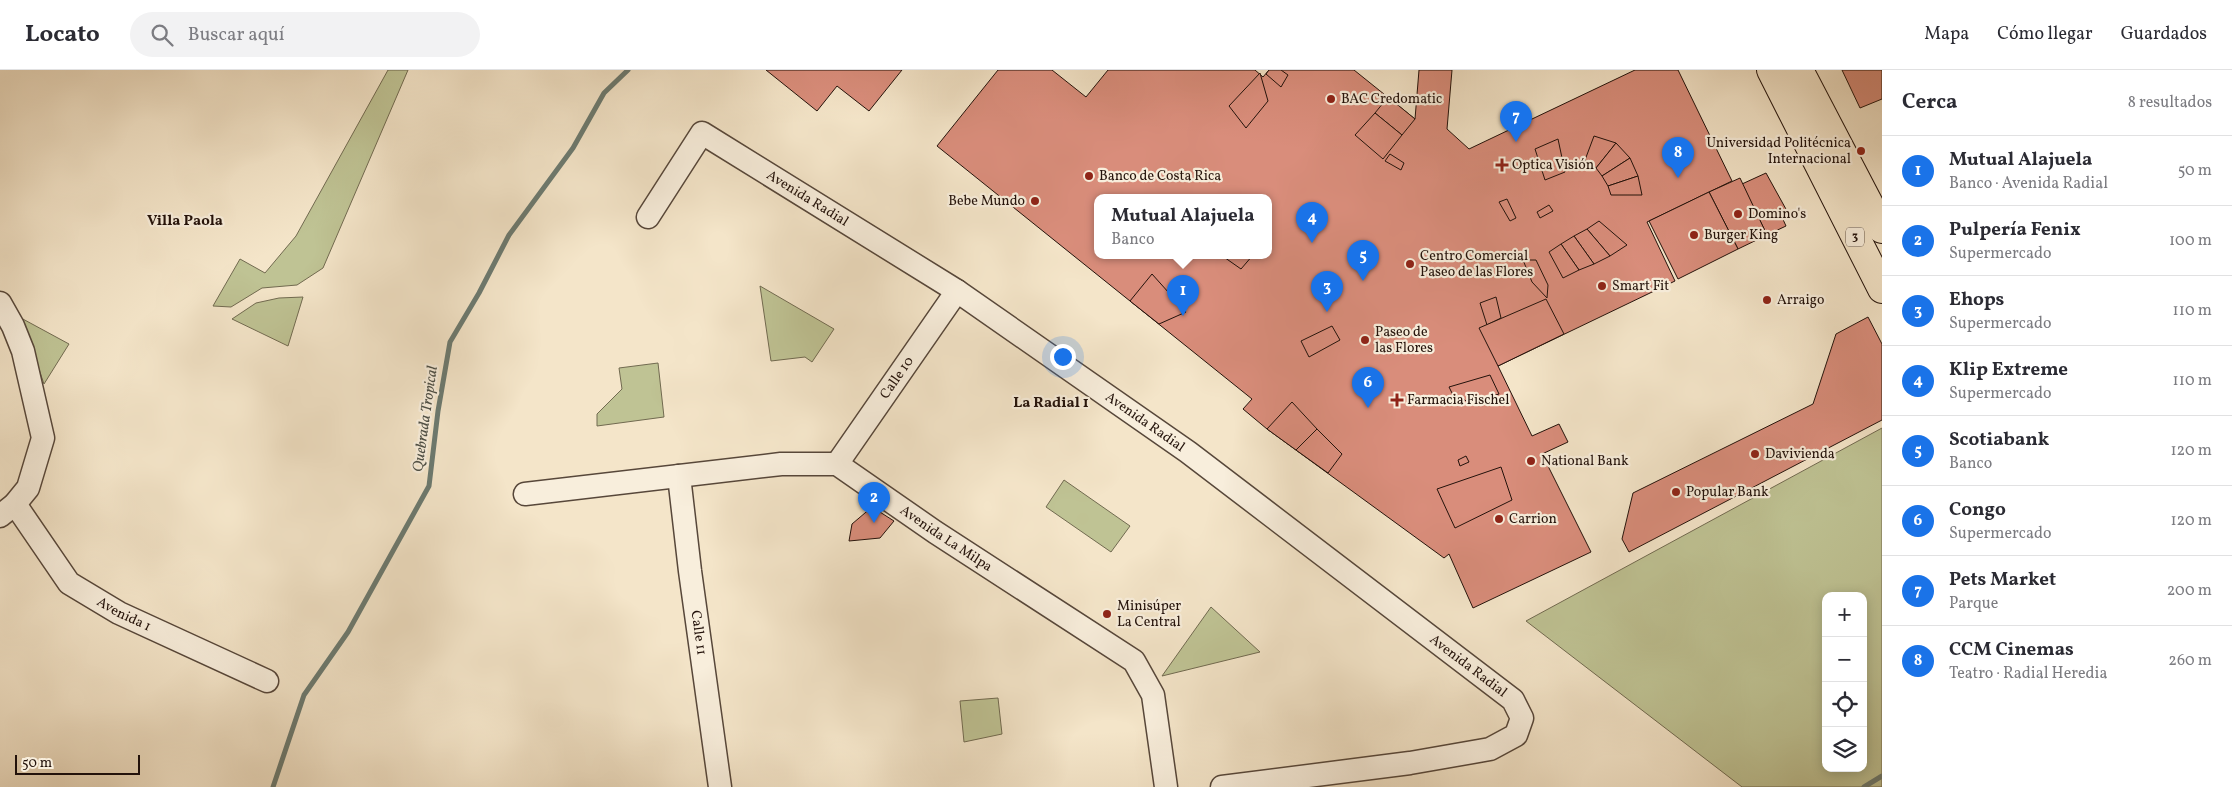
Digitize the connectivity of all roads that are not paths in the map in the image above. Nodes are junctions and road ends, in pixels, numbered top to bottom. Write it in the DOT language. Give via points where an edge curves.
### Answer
graph roads {
  1 [pos="1771,70"];
  2 [pos="1786,70"];
  3 [pos="1799,70"];
  4 [pos="648,217"];
  5 [pos="1872,223"];
  6 [pos="1880,276"];
  7 [pos="956,291"];
  8 [pos="0,303"];
  9 [pos="837,464"];
  10 [pos="679,476"];
  11 [pos="525,494"];
  12 [pos="7,510"];
  13 [pos="267,681"];
  14 [pos="720,787"];
  15 [pos="1166,787"];
  16 [pos="1222,787"];
  1 -- 6 [label="main road, 3"];
  2 -- 5 [label="main road"];
  3 -- 5 [label="main road, 3"];
  4 -- 7 [label="street, Avenida Radial" via="702,133"];
  5 -- 6 [label="main road"];
  7 -- 9 [label="street, Calle 10"];
  7 -- 16 [label="street, Avenida Radial" via="1188,452 1513,700 1522,718 1516,736 1490,749 1410,764"];
  8 -- 12 [label="street" via="23,351 43,438 28,488"];
  9 -- 10 [label="street" via="780,464"];
  9 -- 15 [label="street, Avenida La Milpa" via="935,532 1134,660 1153,695"];
  10 -- 11 [label="street"];
  10 -- 14 [label="street, Calle 11"];
  12 -- 13 [label="street, Avenida 1" via="69,583 119,613"];
}
